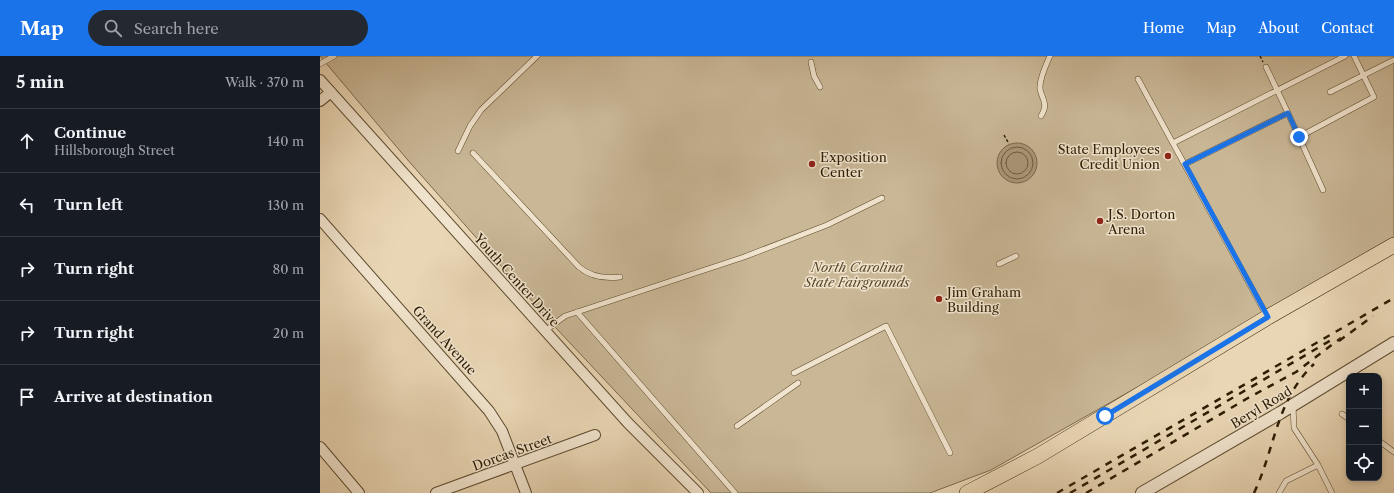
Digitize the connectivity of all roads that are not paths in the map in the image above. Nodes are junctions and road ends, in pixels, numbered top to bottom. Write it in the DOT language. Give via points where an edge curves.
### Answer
graph roads {
  1 [pos="334,56"];
  2 [pos="537,56"];
  3 [pos="1050,56"];
  4 [pos="1345,56"];
  5 [pos="1354,56"];
  6 [pos="1394,60"];
  7 [pos="811,62"];
  8 [pos="320,64"];
  9 [pos="1266,67"];
  10 [pos="1363,75"];
  11 [pos="1138,79"];
  12 [pos="320,80"];
  13 [pos="820,87"];
  14 [pos="1277,90"];
  15 [pos="331,92"];
  16 [pos="1330,92"];
  17 [pos="320,101"];
  18 [pos="1288,113"];
  19 [pos="1041,116"];
  20 [pos="1299,137"];
  21 [pos="1173,143"];
  22 [pos="458,151"];
  23 [pos="473,153"];
  24 [pos="1185,164"];
  25 [pos="1323,190"];
  26 [pos="882,198"];
  27 [pos="320,219"];
  28 [pos="1394,245"];
  29 [pos="1016,256"];
  30 [pos="999,264"];
  31 [pos="620,277"];
  32 [pos="577,312"];
  33 [pos="1268,317"];
  34 [pos="546,331"];
  35 [pos="1394,343"];
  36 [pos="794,374"];
  37 [pos="798,383"];
  38 [pos="1293,405"];
  39 [pos="1342,414"];
  40 [pos="1346,417"];
  41 [pos="737,426"];
  42 [pos="595,435"];
  43 [pos="1382,443"];
  44 [pos="320,447"];
  45 [pos="1394,452"];
  46 [pos="950,453"];
  47 [pos="516,464"];
  48 [pos="1318,465"];
  49 [pos="359,493"];
  50 [pos="436,493"];
  51 [pos="526,493"];
  52 [pos="698,493"];
  53 [pos="735,493"];
  54 [pos="967,493"];
  55 [pos="1142,493"];
  56 [pos="1279,493"];
  57 [pos="1332,493"];
  1 -- 8 [label="lane"];
  2 -- 22 [label="lane" via="481,110"];
  3 -- 19 [label="lane" via="1040,89 1045,101"];
  4 -- 14 [label="lane"];
  5 -- 10 [label="lane"];
  6 -- 10 [label="lane"];
  7 -- 13 [label="lane"];
  9 -- 14 [label="lane"];
  10 -- 16 [label="lane"];
  10 -- 20 [label="lane" via="1374,97"];
  11 -- 21 [label="lane"];
  12 -- 15 [label="street, Youth Center Drive"];
  14 -- 18 [label="lane"];
  14 -- 21 [label="lane"];
  15 -- 17 [label="street"];
  15 -- 34 [label="street, Youth Center Drive"];
  18 -- 20 [label="lane"];
  18 -- 24 [label="lane"];
  20 -- 25 [label="lane"];
  21 -- 24 [label="lane"];
  23 -- 31 [label="lane" via="588,275"];
  24 -- 33 [label="lane"];
  26 -- 32 [label="lane" via="827,224 744,257"];
  27 -- 47 [label="street, Grand Avenue" via="489,411 502,431"];
  28 -- 33 [label="main road"];
  29 -- 30 [label="lane"];
  32 -- 34 [label="lane" via="565,316"];
  32 -- 53 [label="lane"];
  33 -- 54 [label="main road" via="1038,456"];
  34 -- 52 [label="street, Youth Center Drive" via="628,423"];
  35 -- 38 [label="street, Beryl Road"];
  36 -- 46 [label="lane" via="886,326"];
  37 -- 41 [label="lane"];
  38 -- 48 [label="lane" via="1294,428"];
  38 -- 55 [label="street, Beryl Road"];
  39 -- 40 [label="lane"];
  42 -- 47 [label="street, Dorcas Street"];
  43 -- 45 [label="lane"];
  44 -- 49 [label="street"];
  47 -- 50 [label="street, Dorcas Street"];
  47 -- 51 [label="street, Grand Avenue"];
  48 -- 56 [label="lane" via="1286,481"];
  48 -- 57 [label="lane"];
}
